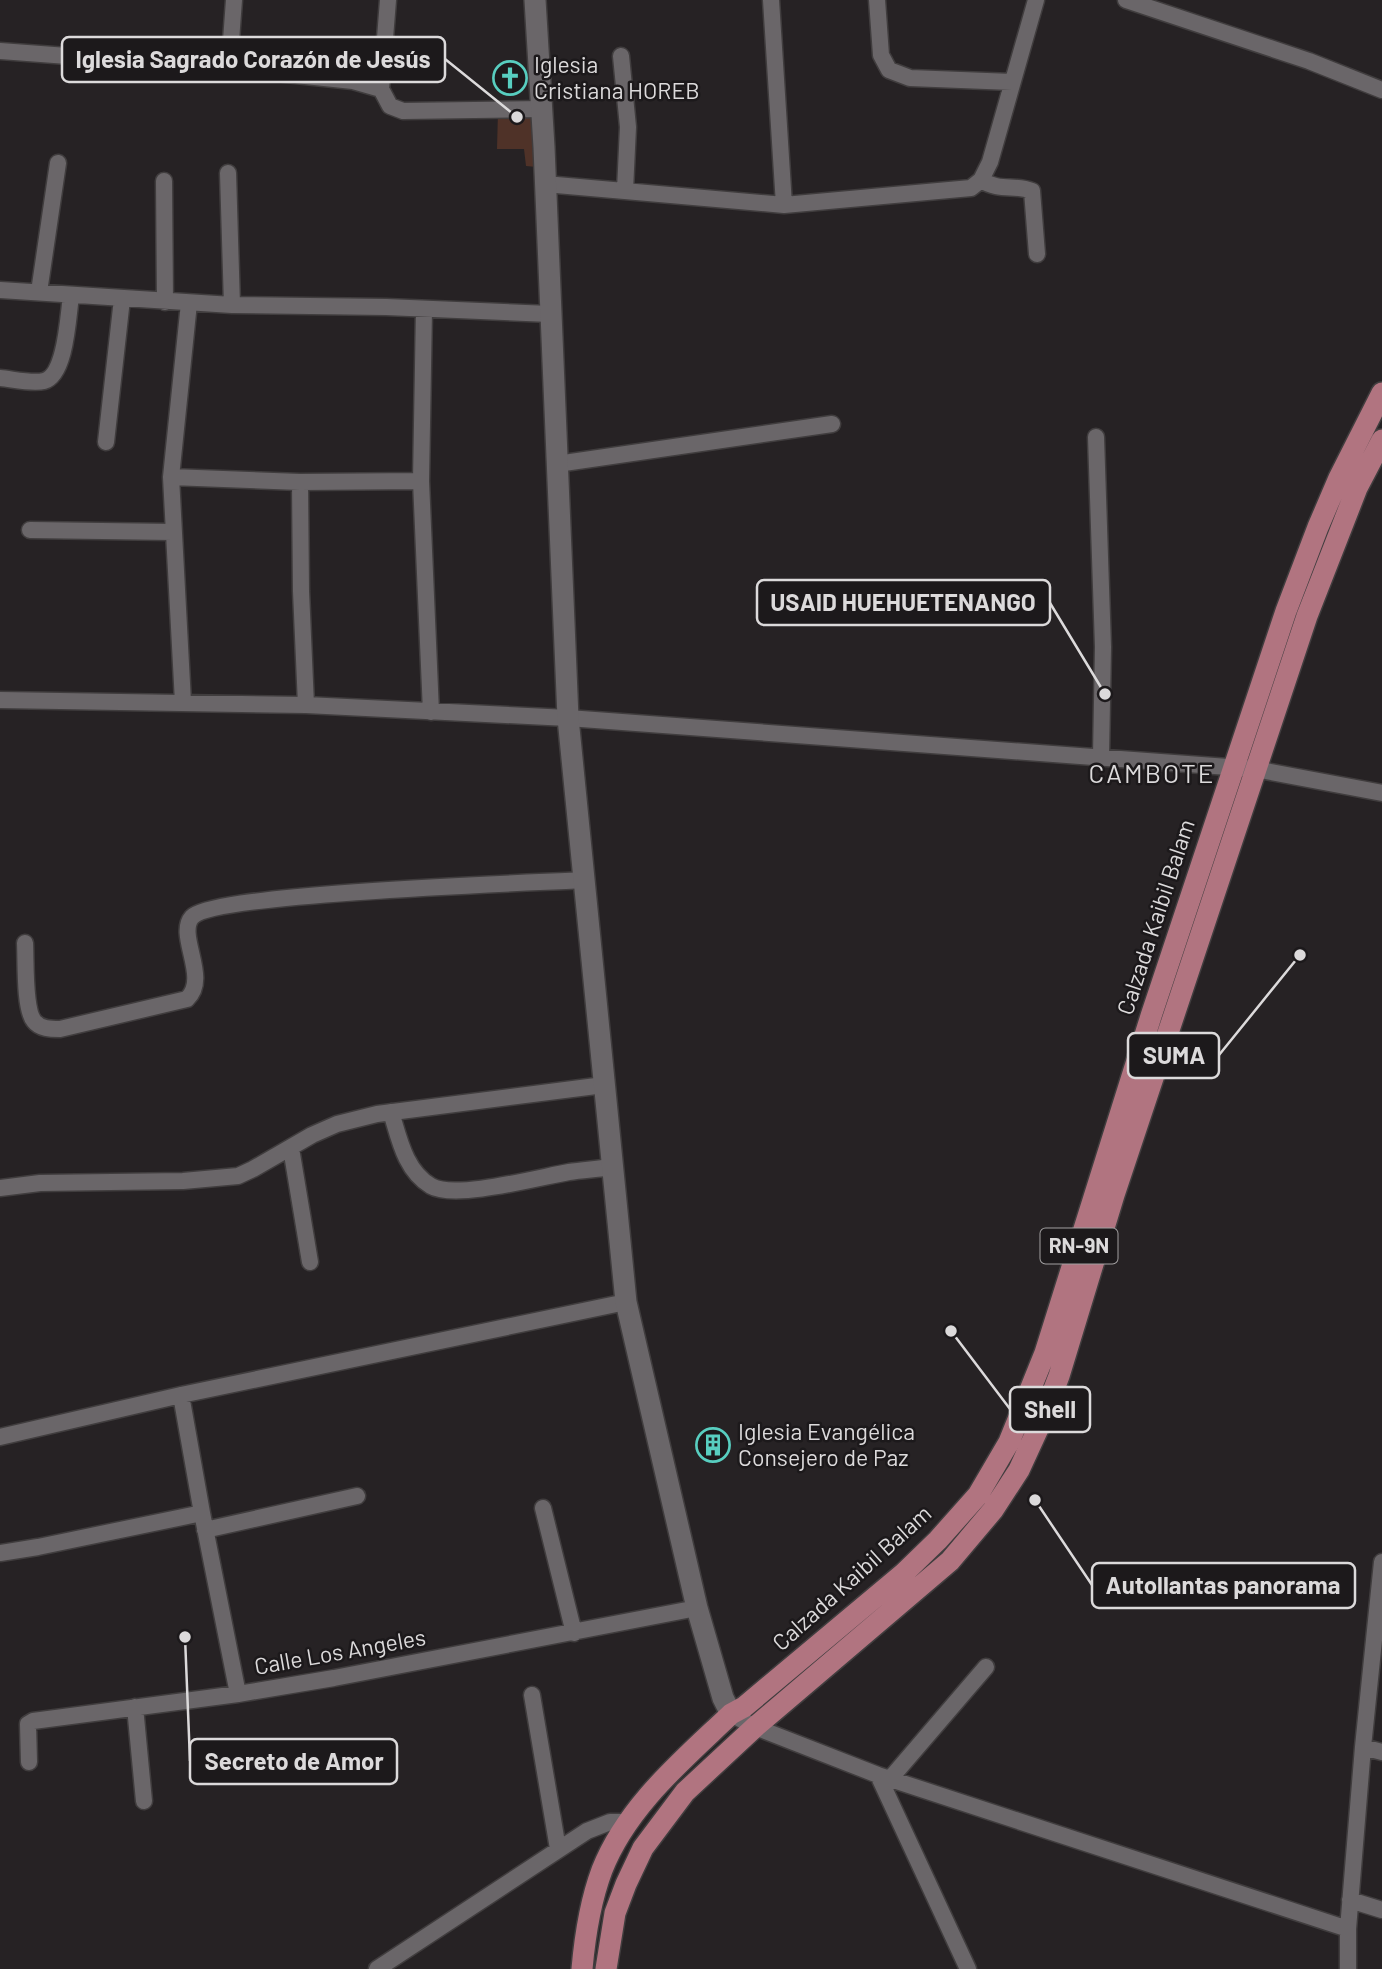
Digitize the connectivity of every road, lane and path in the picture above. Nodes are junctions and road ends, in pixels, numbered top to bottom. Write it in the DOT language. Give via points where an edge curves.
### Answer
graph roads {
  1 [pos="234,0"];
  2 [pos="388,0"];
  3 [pos="536,0"];
  4 [pos="771,0"];
  5 [pos="877,0"];
  6 [pos="1036,0"];
  7 [pos="1126,0"];
  8 [pos="0,51"];
  9 [pos="621,56"];
  10 [pos="229,68"];
  11 [pos="1012,82"];
  12 [pos="381,89"];
  13 [pos="1382,90"];
  14 [pos="542,108"];
  15 [pos="58,163"];
  16 [pos="228,173"];
  17 [pos="981,180"];
  18 [pos="164,181"];
  19 [pos="545,184"];
  20 [pos="625,190"];
  21 [pos="784,205"];
  22 [pos="1037,254"];
  23 [pos="0,290"];
  24 [pos="39,292"];
  25 [pos="71,296"];
  26 [pos="122,299"];
  27 [pos="165,302"];
  28 [pos="189,303"];
  29 [pos="232,305"];
  30 [pos="424,309"];
  31 [pos="550,314"];
  32 [pos="0,378"];
  33 [pos="1382,393"];
  34 [pos="832,424"];
  35 [pos="1096,438"];
  36 [pos="1382,440"];
  37 [pos="106,442"];
  38 [pos="557,464"];
  39 [pos="171,477"];
  40 [pos="421,481"];
  41 [pos="300,482"];
  42 [pos="30,530"];
  43 [pos="173,532"];
  44 [pos="0,700"];
  45 [pos="183,702"];
  46 [pos="306,705"];
  47 [pos="431,712"];
  48 [pos="568,718"];
  49 [pos="1101,756"];
  50 [pos="1233,767"];
  51 [pos="1255,769"];
  52 [pos="1382,793"];
  53 [pos="584,880"];
  54 [pos="25,943"];
  55 [pos="604,1085"];
  56 [pos="391,1112"];
  57 [pos="291,1148"];
  58 [pos="612,1167"];
  59 [pos="0,1188"];
  60 [pos="310,1262"];
  61 [pos="626,1303"];
  62 [pos="181,1395"];
  63 [pos="0,1437"];
  64 [pos="357,1496"];
  65 [pos="543,1508"];
  66 [pos="203,1522"];
  67 [pos="0,1553"];
  68 [pos="1382,1562"];
  69 [pos="697,1608"];
  70 [pos="1378,1632"];
  71 [pos="574,1633"];
  72 [pos="986,1667"];
  73 [pos="1376,1692"];
  74 [pos="238,1693"];
  75 [pos="532,1695"];
  76 [pos="135,1707"];
  77 [pos="731,1714"];
  78 [pos="755,1727"];
  79 [pos="1363,1747"];
  80 [pos="1382,1752"];
  81 [pos="29,1762"];
  82 [pos="884,1777"];
  83 [pos="144,1801"];
  84 [pos="629,1822"];
  85 [pos="558,1849"];
  86 [pos="1350,1900"];
  87 [pos="1382,1909"];
  88 [pos="1348,1928"];
  89 [pos="377,1969"];
  90 [pos="582,1969"];
  91 [pos="606,1969"];
  92 [pos="968,1969"];
  93 [pos="1348,1969"];
  1 -- 10 [label="street"];
  2 -- 12 [label="street"];
  3 -- 14 [label="street"];
  4 -- 21 [label="street"];
  5 -- 11 [label="street" via="881,55 889,70 910,78"];
  6 -- 11 [label="street"];
  7 -- 13 [label="street"];
  8 -- 10 [label="street"];
  9 -- 20 [label="street" via="628,127"];
  10 -- 12 [label="street" via="353,80"];
  11 -- 17 [label="street"];
  12 -- 14 [label="street" via="390,106 403,111"];
  14 -- 19 [label="street"];
  15 -- 24 [label="street"];
  16 -- 29 [label="street"];
  17 -- 21 [label="street" via="971,188"];
  17 -- 22 [label="street" via="1001,189 1032,191"];
  18 -- 27 [label="street"];
  19 -- 20 [label="street"];
  19 -- 31 [label="street"];
  20 -- 21 [label="street"];
  23 -- 24 [label="street"];
  24 -- 25 [label="street"];
  25 -- 26 [label="street"];
  25 -- 32 [label="street" via="60,365 52,375 43,381"];
  26 -- 27 [label="street"];
  26 -- 37 [label="street"];
  27 -- 28 [label="street"];
  28 -- 29 [label="street"];
  28 -- 39 [label="street"];
  29 -- 30 [label="street"];
  30 -- 31 [label="street"];
  30 -- 40 [label="street"];
  31 -- 38 [label="street"];
  33 -- 50 [label="main road, Calzada Kaibil Balam / RN-9N" via="1318,527"];
  34 -- 38 [label="street"];
  35 -- 49 [label="street" via="1103,647"];
  36 -- 51 [label="main road, Calzada Kaibil Balam / RN-9N" via="1337,537"];
  38 -- 48 [label="street"];
  39 -- 41 [label="street"];
  39 -- 43 [label="street"];
  40 -- 41 [label="street"];
  40 -- 47 [label="street"];
  41 -- 46 [label="street"];
  42 -- 43 [label="street"];
  43 -- 45 [label="street"];
  44 -- 45 [label="street"];
  45 -- 46 [label="street"];
  46 -- 47 [label="street"];
  47 -- 48 [label="street"];
  48 -- 49 [label="street"];
  48 -- 53 [label="street"];
  49 -- 50 [label="street"];
  50 -- 51 [label="street"];
  50 -- 77 [label="main road, Calzada Kaibil Balam / RN-9N" via="1045,1353 1009,1442 978,1495 938,1540 894,1582"];
  51 -- 52 [label="street"];
  51 -- 78 [label="main road, Calzada Kaibil Balam / RN-9N" via="1059,1376 1019,1470 950,1561"];
  53 -- 54 [label="street" via="292,897 211,908 192,917 188,926 195,988 187,999 60,1029 34,1021 29,1009"];
  53 -- 55 [label="street"];
  55 -- 56 [label="street"];
  55 -- 58 [label="street"];
  56 -- 57 [label="street" via="337,1124"];
  56 -- 58 [label="street" via="404,1154 416,1173 433,1187 458,1191"];
  57 -- 59 [label="street" via="238,1176"];
  57 -- 60 [label="street"];
  58 -- 61 [label="street"];
  61 -- 62 [label="street"];
  61 -- 69 [label="street"];
  62 -- 63 [label="street"];
  62 -- 66 [label="street"];
  64 -- 66 [label="street"];
  65 -- 71 [label="street"];
  66 -- 67 [label="street"];
  66 -- 74 [label="street"];
  68 -- 70 [label="street"];
  69 -- 71 [label="street, Calle Los Angeles"];
  69 -- 77 [label="street"];
  70 -- 73 [label="street"];
  71 -- 74 [label="street, Calle Los Angeles"];
  72 -- 82 [label="street"];
  73 -- 79 [label="street"];
  74 -- 76 [label="street, Calle Los Angeles"];
  75 -- 85 [label="street"];
  76 -- 81 [label="street, Calle Los Angeles" via="30,1722"];
  76 -- 83 [label="street"];
  77 -- 78 [label="street"];
  77 -- 84 [label="main road, Calzada Kaibil Balam / RN-9N" via="674,1769"];
  78 -- 82 [label="street"];
  78 -- 91 [label="main road, Calzada Kaibil Balam / RN-9N" via="685,1792 643,1848 615,1913"];
  79 -- 80 [label="street"];
  79 -- 86 [label="street"];
  82 -- 88 [label="street"];
  82 -- 92 [label="street"];
  84 -- 85 [label="street" via="598,1825"];
  84 -- 90 [label="main road, Calzada Kaibil Balam / RN-9N" via="602,1870"];
  85 -- 89 [label="street"];
  86 -- 87 [label="street"];
  86 -- 88 [label="street"];
  88 -- 93 [label="street"];
}
